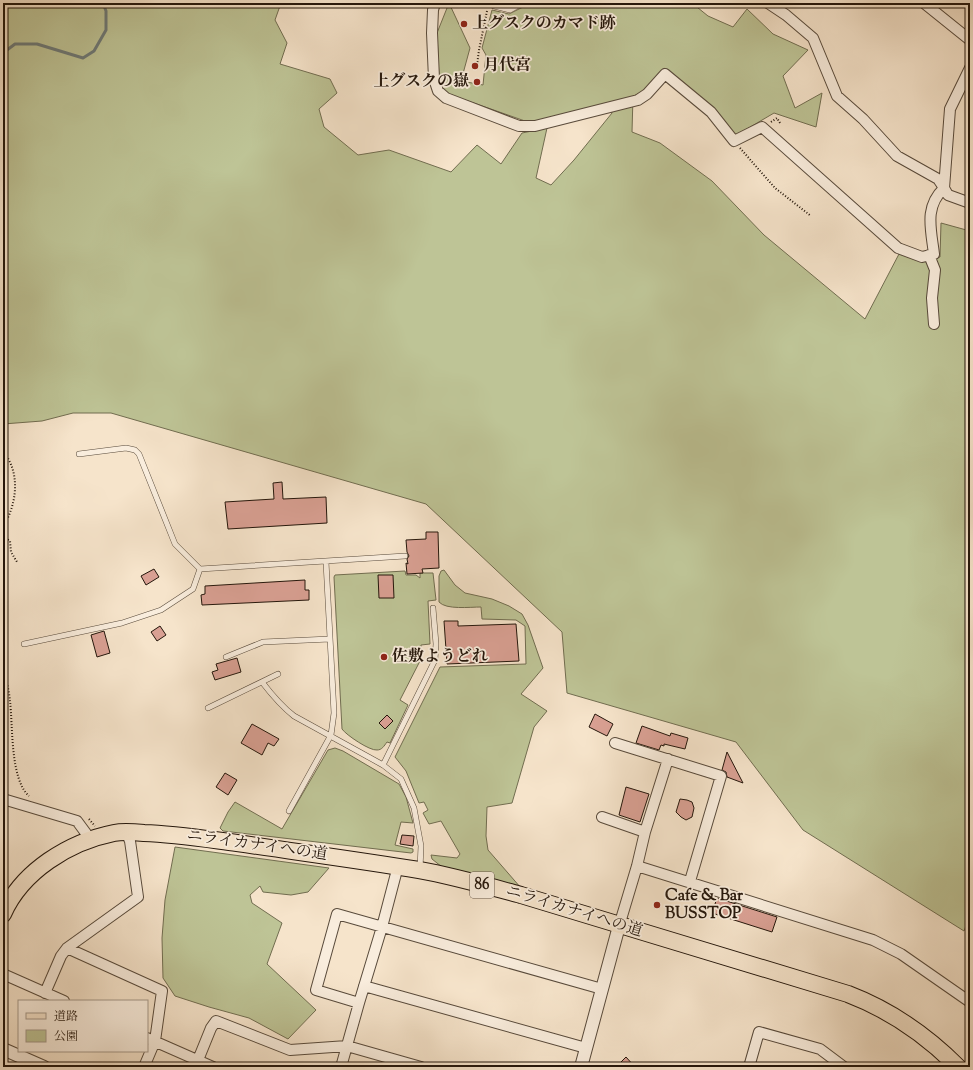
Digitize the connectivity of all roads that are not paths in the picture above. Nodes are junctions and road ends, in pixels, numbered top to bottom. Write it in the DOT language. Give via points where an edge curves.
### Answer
graph roads {
  1 [pos="436,3"];
  2 [pos="522,3"];
  3 [pos="768,3"];
  4 [pos="924,3"];
  5 [pos="489,4"];
  6 [pos="970,40"];
  7 [pos="970,68"];
  8 [pos="944,188"];
  9 [pos="970,203"];
  10 [pos="929,255"];
  11 [pos="934,324"];
  12 [pos="79,454"];
  13 [pos="405,556"];
  14 [pos="326,562"];
  15 [pos="200,569"];
  16 [pos="433,608"];
  17 [pos="330,639"];
  18 [pos="24,644"];
  19 [pos="226,657"];
  20 [pos="278,674"];
  21 [pos="262,682"];
  22 [pos="208,708"];
  23 [pos="331,736"];
  24 [pos="615,743"];
  25 [pos="668,759"];
  26 [pos="383,765"];
  27 [pos="3,799"];
  28 [pos="289,811"];
  29 [pos="602,817"];
  30 [pos="126,832"];
  31 [pos="645,832"];
  32 [pos="93,833"];
  33 [pos="398,866"];
  34 [pos="637,866"];
  35 [pos="420,870"];
  36 [pos="690,882"];
  37 [pos="5,905"];
  38 [pos="619,926"];
  39 [pos="382,927"];
  40 [pos="67,948"];
  41 [pos="3,974"];
  42 [pos="364,986"];
  43 [pos="602,989"];
  44 [pos="45,993"];
  45 [pos="62,1000"];
  46 [pos="970,1002"];
  47 [pos="359,1003"];
  48 [pos="151,1040"];
  49 [pos="347,1046"];
  50 [pos="586,1048"];
  51 [pos="3,1049"];
  52 [pos="148,1052"];
  53 [pos="148,1052"];
  54 [pos="198,1060"];
  55 [pos="44,1067"];
  56 [pos="144,1067"];
  57 [pos="213,1067"];
  58 [pos="341,1067"];
  59 [pos="421,1067"];
  60 [pos="581,1067"];
  61 [pos="749,1067"];
  62 [pos="844,1067"];
  63 [pos="958,1067"];
  1 -- 10 [label="street" via="433,10 434,79 438,90 446,98 520,126 535,126 638,100 665,74 711,112 734,141 762,127 898,248 922,257"];
  2 -- 5 [label="lane" via="510,10"];
  3 -- 8 [label="street" via="813,38 837,96 863,119 897,156 938,179"];
  4 -- 6 [label="street"];
  7 -- 8 [label="street" via="950,109"];
  8 -- 9 [label="street" via="948,195"];
  8 -- 10 [label="street" via="936,196 930,212 934,254"];
  10 -- 11 [label="street" via="936,270 932,298"];
  12 -- 15 [label="lane" via="126,448 140,454 174,544"];
  13 -- 14 [label="lane"];
  14 -- 15 [label="lane"];
  14 -- 17 [label="lane"];
  15 -- 18 [label="lane" via="193,589 161,610 122,623"];
  16 -- 26 [label="lane" via="435,660"];
  17 -- 19 [label="lane" via="263,642"];
  17 -- 23 [label="lane" via="334,713"];
  20 -- 21 [label="lane"];
  21 -- 22 [label="lane"];
  21 -- 23 [label="lane" via="273,697 294,716"];
  23 -- 26 [label="lane"];
  23 -- 28 [label="lane"];
  24 -- 25 [label="street"];
  25 -- 31 [label="street"];
  25 -- 36 [label="street" via="721,776"];
  26 -- 35 [label="lane" via="402,779 414,808 421,846"];
  27 -- 32 [label="street" via="76,821"];
  29 -- 31 [label="street"];
  30 -- 32 [label="main road, ニライカナイへの道 / 86"];
  30 -- 33 [label="main road, ニライカナイへの道 / 86" via="168,834"];
  30 -- 40 [label="street" via="130,841 138,896"];
  31 -- 34 [label="street"];
  32 -- 37 [label="main road, ニライカナイへの道 / 86" via="43,865 18,888"];
  33 -- 35 [label="main road, ニライカナイへの道 / 86"];
  33 -- 39 [label="street"];
  34 -- 36 [label="street"];
  34 -- 38 [label="street"];
  35 -- 38 [label="main road, ニライカナイへの道 / 86" via="522,895"];
  36 -- 46 [label="street" via="873,940 901,954"];
  38 -- 43 [label="street"];
  38 -- 63 [label="main road, ニライカナイへの道 / 86" via="864,1000 918,1032"];
  39 -- 42 [label="street"];
  39 -- 43 [label="street"];
  39 -- 47 [label="street" via="337,914 316,990"];
  40 -- 44 [label="street"];
  40 -- 48 [label="street" via="162,991"];
  41 -- 44 [label="street"];
  42 -- 47 [label="street"];
  42 -- 50 [label="street"];
  43 -- 50 [label="street"];
  44 -- 45 [label="street"];
  47 -- 49 [label="street"];
  48 -- 53 [label="street"];
  48 -- 54 [label="street"];
  49 -- 54 [label="street" via="290,1050 216,1021"];
  49 -- 58 [label="street"];
  49 -- 59 [label="street"];
  50 -- 60 [label="street"];
  51 -- 55 [label="street"];
  52 -- 56 [label="street"];
  54 -- 57 [label="street"];
  61 -- 62 [label="street" via="759,1032 820,1049"];
}
